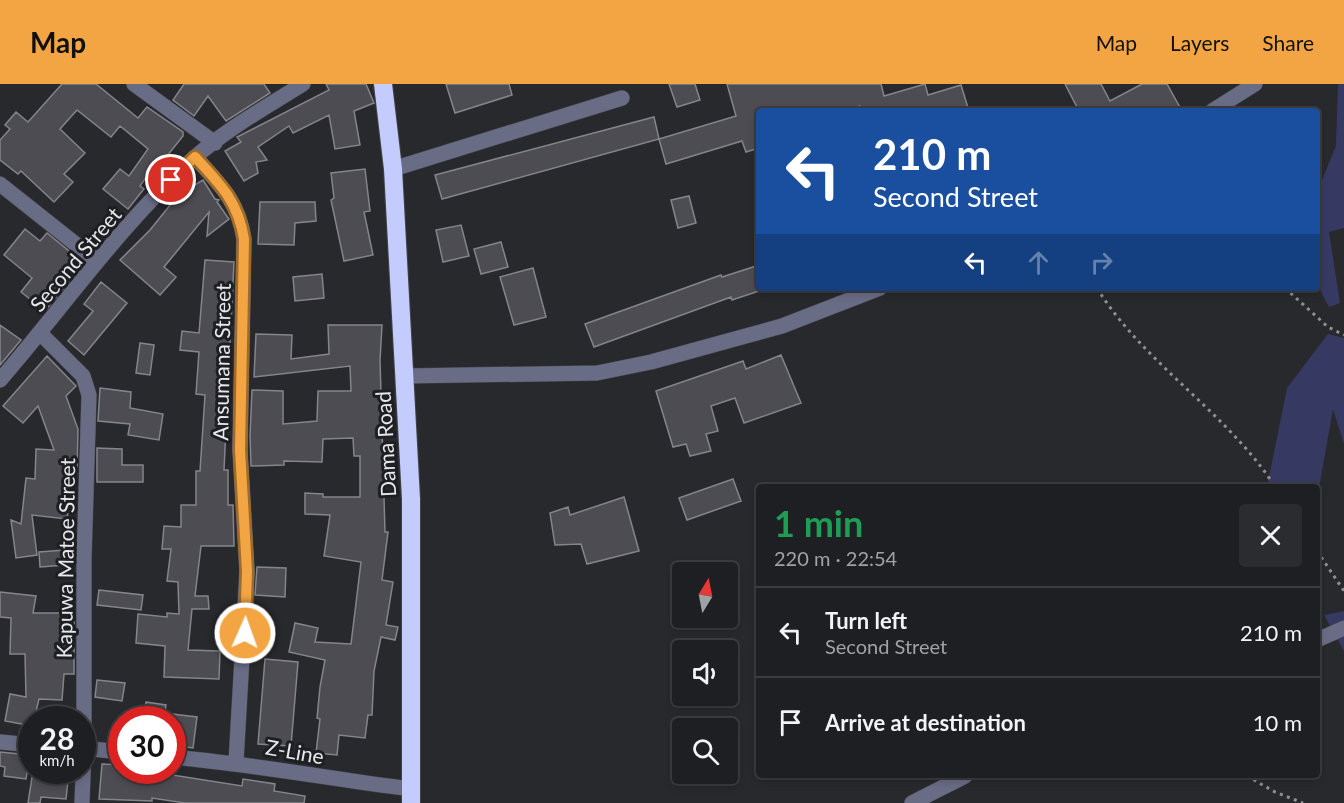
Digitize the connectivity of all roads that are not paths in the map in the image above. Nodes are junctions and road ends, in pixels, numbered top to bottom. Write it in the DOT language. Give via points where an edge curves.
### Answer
graph roads {
  1 [pos="134,84"];
  2 [pos="303,84"];
  3 [pos="383,84"];
  4 [pos="1255,84"];
  5 [pos="622,98"];
  6 [pos="1217,108"];
  7 [pos="215,143"];
  8 [pos="195,157"];
  9 [pos="393,169"];
  10 [pos="0,184"];
  11 [pos="97,261"];
  12 [pos="872,291"];
  13 [pos="40,333"];
  14 [pos="404,376"];
  15 [pos="0,380"];
  16 [pos="1344,628"];
  17 [pos="1320,639"];
  18 [pos="83,706"];
  19 [pos="0,742"];
  20 [pos="18,744"];
  21 [pos="186,758"];
  22 [pos="236,762"];
  23 [pos="961,778"];
  24 [pos="82,784"];
  25 [pos="411,796"];
  26 [pos="82,803"];
  27 [pos="912,803"];
  1 -- 7 [label="street"];
  2 -- 7 [label="street, Second Street"];
  3 -- 9 [label="highway, Dama Road"];
  4 -- 6 [label="street"];
  5 -- 9 [label="street"];
  7 -- 8 [label="street, Second Street"];
  8 -- 11 [label="street, Second Street"];
  8 -- 22 [label="street, Ansumana Street" via="229,194 241,217 244,239 240,450 247,571"];
  9 -- 14 [label="highway, Dama Road"];
  10 -- 11 [label="street"];
  11 -- 13 [label="street, Second Street"];
  12 -- 14 [label="street" via="782,326 597,373"];
  13 -- 15 [label="street, Second Street"];
  13 -- 18 [label="street, Kapuwa Matoe Street" via="84,376 89,395"];
  14 -- 25 [label="highway, Dama Road" via="411,499"];
  16 -- 17 [label="street"];
  19 -- 20 [label="street"];
  21 -- 22 [label="street, Z-Line"];
  22 -- 25 [label="street, Z-Line"];
  23 -- 27 [label="street"];
  24 -- 26 [label="street, Kapuwa Matoe Street"];
}
